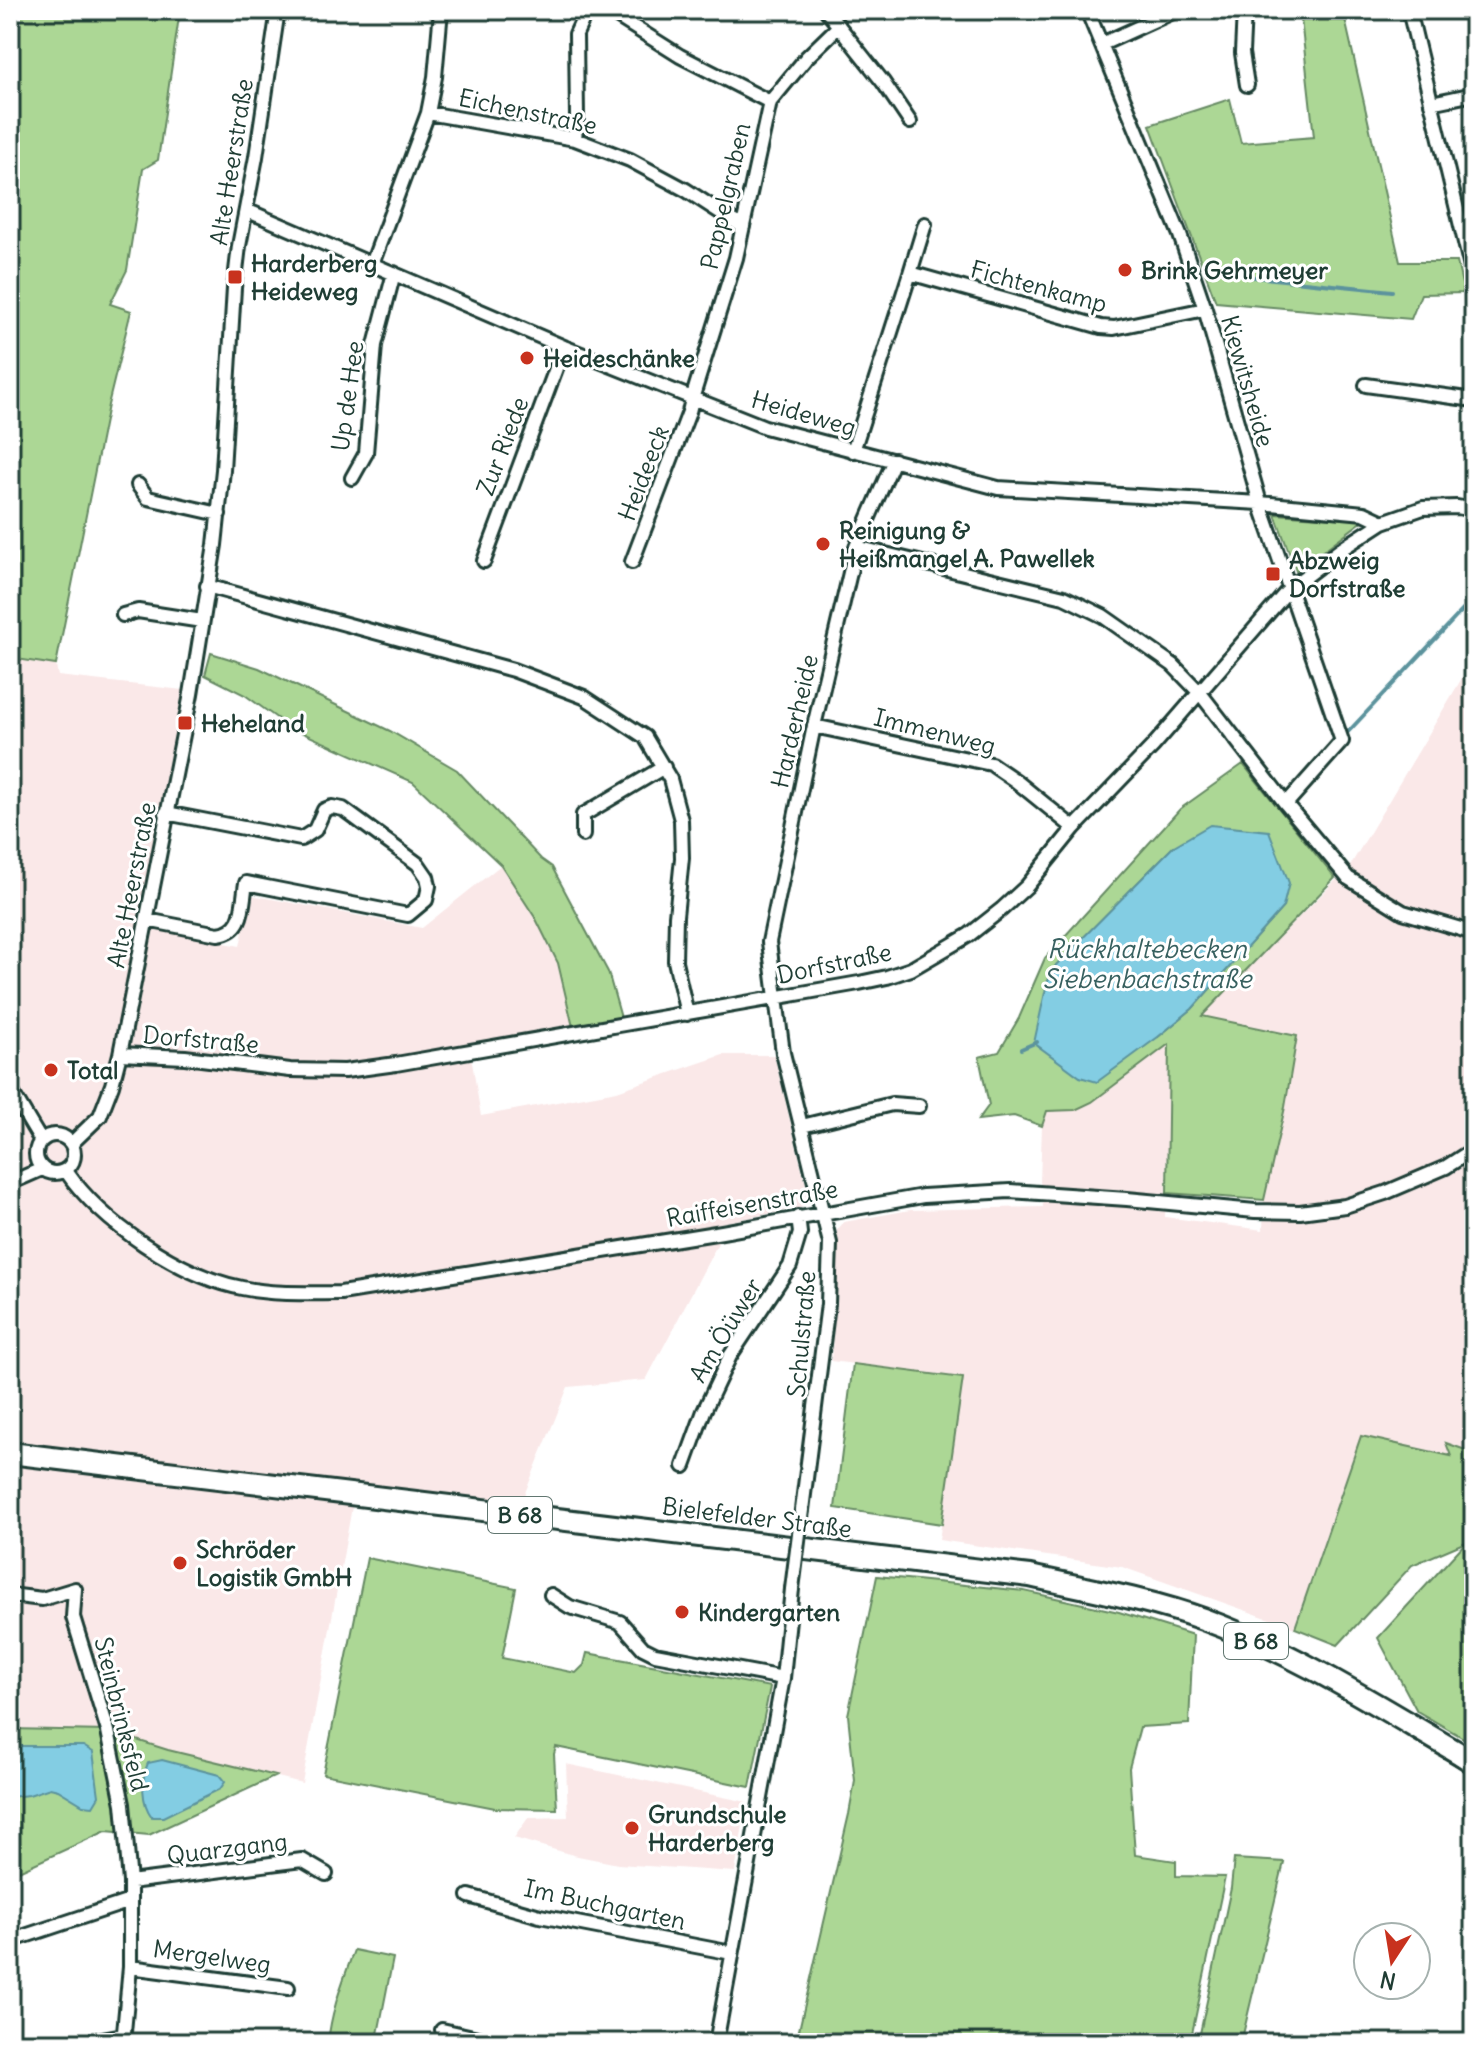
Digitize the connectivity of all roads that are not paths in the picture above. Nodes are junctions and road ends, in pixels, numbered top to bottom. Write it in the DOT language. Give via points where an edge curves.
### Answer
graph roads {
  1 [pos="278,10"];
  2 [pos="441,10"];
  3 [pos="587,10"];
  4 [pos="607,10"];
  5 [pos="826,10"];
  6 [pos="1087,10"];
  7 [pos="1177,10"];
  8 [pos="1244,10"];
  9 [pos="1409,10"];
  10 [pos="839,26"];
  11 [pos="1102,44"];
  12 [pos="1247,85"];
  13 [pos="1474,94"];
  14 [pos="770,102"];
  15 [pos="1431,103"];
  16 [pos="428,113"];
  17 [pos="910,122"];
  18 [pos="575,139"];
  19 [pos="246,210"];
  20 [pos="925,224"];
  21 [pos="743,227"];
  22 [pos="1469,238"];
  23 [pos="372,264"];
  24 [pos="394,273"];
  25 [pos="910,273"];
  26 [pos="1474,280"];
  27 [pos="1205,309"];
  28 [pos="564,347"];
  29 [pos="1366,385"];
  30 [pos="692,399"];
  31 [pos="1474,400"];
  32 [pos="853,451"];
  33 [pos="894,460"];
  34 [pos="352,478"];
  35 [pos="138,485"];
  36 [pos="1260,503"];
  37 [pos="1474,510"];
  38 [pos="219,514"];
  39 [pos="1383,522"];
  40 [pos="856,547"];
  41 [pos="484,561"];
  42 [pos="632,562"];
  43 [pos="207,586"];
  44 [pos="1290,588"];
  45 [pos="123,615"];
  46 [pos="202,621"];
  47 [pos="1200,693"];
  48 [pos="814,726"];
  49 [pos="664,767"];
  50 [pos="1286,804"];
  51 [pos="166,813"];
  52 [pos="1074,828"];
  53 [pos="583,835"];
  54 [pos="147,920"];
  55 [pos="1474,933"];
  56 [pos="775,998"];
  57 [pos="687,1014"];
  58 [pos="120,1054"];
  59 [pos="10,1089"];
  60 [pos="919,1106"];
  61 [pos="802,1126"];
  62 [pos="41,1141"];
  63 [pos="72,1143"];
  64 [pos="1474,1149"];
  65 [pos="39,1164"];
  66 [pos="66,1171"];
  67 [pos="10,1181"];
  68 [pos="824,1213"];
  69 [pos="798,1217"];
  70 [pos="10,1453"];
  71 [pos="684,1466"];
  72 [pos="10,1595"];
  73 [pos="551,1595"];
  74 [pos="783,1678"];
  75 [pos="1471,1760"];
  76 [pos="326,1874"];
  77 [pos="130,1882"];
  78 [pos="469,1896"];
  79 [pos="130,1901"];
  80 [pos="10,1941"];
  81 [pos="732,1953"];
  82 [pos="130,1967"];
  83 [pos="288,1988"];
  84 [pos="442,2030"];
  85 [pos="123,2039"];
  86 [pos="81,2043"];
  87 [pos="500,2043"];
  88 [pos="716,2043"];
  1 -- 19 [label="street, Alte Heerstraße"];
  2 -- 16 [label="street"];
  3 -- 18 [label="street" via="576,34"];
  4 -- 14 [label="street" via="680,56"];
  5 -- 10 [label="street"];
  6 -- 11 [label="street, Kiewitsheide"];
  7 -- 11 [label="street"];
  8 -- 12 [label="street"];
  9 -- 15 [label="street"];
  10 -- 14 [label="street, Pappelgraben"];
  10 -- 17 [label="street"];
  11 -- 27 [label="street, Kiewitsheide"];
  13 -- 15 [label="street"];
  14 -- 21 [label="street, Pappelgraben"];
  15 -- 22 [label="street"];
  16 -- 18 [label="street, Eichenstraße"];
  16 -- 23 [label="street"];
  18 -- 21 [label="street, Eichenstraße" via="635,163"];
  19 -- 23 [label="street, Heideweg"];
  19 -- 38 [label="street, Alte Heerstraße" via="234,288"];
  20 -- 25 [label="street"];
  21 -- 30 [label="street, Pappelgraben"];
  22 -- 26 [label="street"];
  23 -- 24 [label="street, Heideweg"];
  24 -- 28 [label="street, Heideweg"];
  24 -- 34 [label="street, Up de Hee" via="375,345 366,453"];
  25 -- 27 [label="street, Fichtenkamp" via="1101,327"];
  25 -- 32 [label="street"];
  27 -- 36 [label="street, Kiewitsheide"];
  28 -- 30 [label="street, Heideweg"];
  28 -- 41 [label="street, Zur Riede"];
  29 -- 31 [label="street"];
  30 -- 32 [label="street, Heideweg" via="765,427"];
  30 -- 42 [label="street, Heideeck"];
  32 -- 33 [label="street, Heideweg"];
  33 -- 36 [label="street, Heideweg" via="998,488"];
  33 -- 40 [label="street, Harderheide"];
  35 -- 38 [label="street" via="148,498"];
  36 -- 39 [label="street, Heideweg" via="1364,513"];
  36 -- 44 [label="street, Kiewitsheide"];
  37 -- 39 [label="street, Dorfstraße" via="1423,508"];
  38 -- 43 [label="street, Alte Heerstraße"];
  39 -- 44 [label="street, Dorfstraße"];
  40 -- 47 [label="street" via="1064,597 1115,624 1173,665"];
  40 -- 48 [label="street, Harderheide"];
  43 -- 46 [label="street, Alte Heerstraße"];
  43 -- 49 [label="street" via="513,670 584,697 645,737"];
  44 -- 47 [label="street, Dorfstraße"];
  44 -- 50 [label="street, Kiewitsheide" via="1342,741"];
  45 -- 46 [label="street" via="138,611"];
  46 -- 51 [label="street, Alte Heerstraße"];
  47 -- 50 [label="street"];
  47 -- 52 [label="street, Dorfstraße"];
  48 -- 52 [label="street, Immenweg" via="991,764"];
  48 -- 56 [label="street, Harderheide" via="769,942"];
  49 -- 53 [label="street" via="583,815"];
  49 -- 57 [label="street" via="681,820 675,961"];
  50 -- 55 [label="street" via="1348,878 1403,912"];
  51 -- 54 [label="street, Alte Heerstraße"];
  51 -- 54 [label="street" via="301,839 315,830 324,810 343,809 418,864 429,886 426,900 408,915 246,883 239,924 229,933"];
  52 -- 56 [label="street, Dorfstraße" via="1027,886 941,952 887,977"];
  54 -- 58 [label="street, Alte Heerstraße"];
  56 -- 57 [label="street, Dorfstraße"];
  56 -- 61 [label="street, Schulstraße"];
  57 -- 58 [label="street, Dorfstraße" via="345,1071"];
  58 -- 63 [label="street, Alte Heerstraße" via="100,1116"];
  59 -- 62 [label="street"];
  60 -- 61 [label="street" via="892,1104"];
  61 -- 68 [label="street, Schulstraße"];
  62 -- 63 [label="street" via="57,1135"];
  62 -- 65 [label="street"];
  63 -- 66 [label="street" via="74,1161"];
  64 -- 68 [label="street, Raiffeisenstraße" via="1385,1193 1300,1212 1010,1191 923,1196"];
  65 -- 66 [label="street" via="54,1174"];
  65 -- 67 [label="street"];
  66 -- 69 [label="street, Raiffeisenstraße" via="89,1199 161,1255 199,1275 278,1293 341,1293"];
  68 -- 69 [label="street, Raiffeisenstraße"];
  68 -- 74 [label="street, Schulstraße, bridge" via="830,1243 828,1304"];
  69 -- 71 [label="street, Am Öüwer" via="800,1233 790,1266 730,1356"];
  70 -- 75 [label="main road, Bielefelder Straße / B 68" via="1030,1576 1133,1598 1269,1646"];
  72 -- 77 [label="street, Steinbrinksfeld" via="42,1599 75,1589 73,1617 108,1731 123,1804"];
  73 -- 74 [label="street" via="570,1607 620,1622 655,1654"];
  74 -- 81 [label="street, Schulstraße"];
  76 -- 77 [label="street, Quarzgang" via="302,1860"];
  77 -- 79 [label="street, Steinbrinksfeld"];
  78 -- 81 [label="street, Im Buchgarten" via="540,1916"];
  79 -- 80 [label="street"];
  79 -- 82 [label="street, Steinbrinksfeld"];
  81 -- 88 [label="street, Schulstraße"];
  82 -- 83 [label="street, Mergelweg"];
  82 -- 85 [label="street, Steinbrinksfeld"];
  84 -- 87 [label="street"];
  85 -- 86 [label="street"];
}
